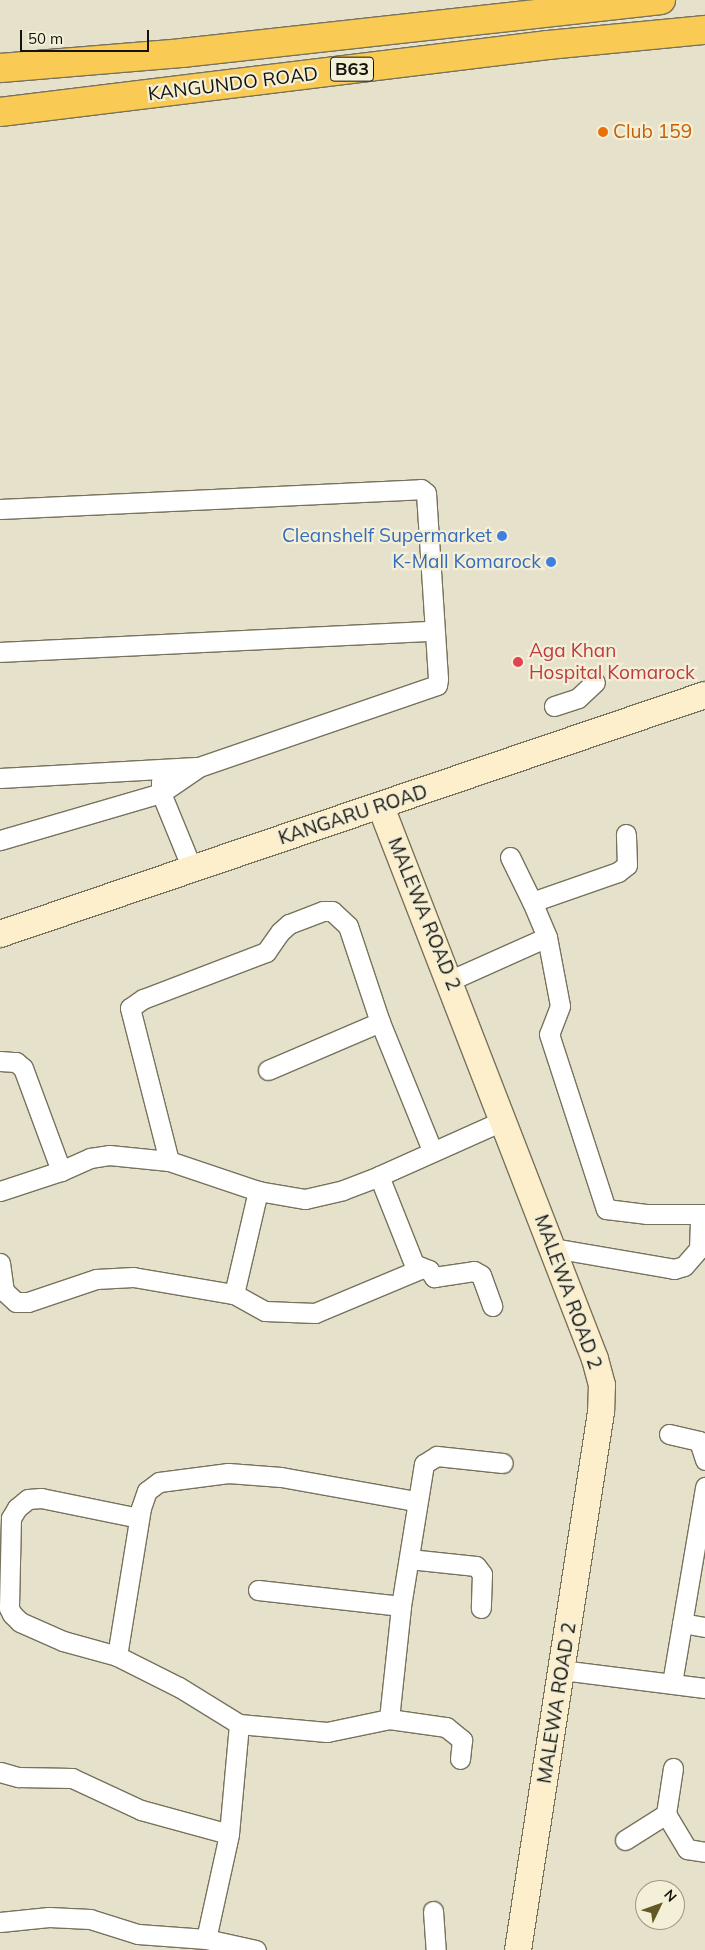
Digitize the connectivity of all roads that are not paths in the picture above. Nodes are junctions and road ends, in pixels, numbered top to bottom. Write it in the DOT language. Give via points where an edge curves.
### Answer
graph roads {
  1 [pos="661,0"];
  2 [pos="705,30"];
  3 [pos="0,68"];
  4 [pos="0,112"];
  5 [pos="0,509"];
  6 [pos="433,631"];
  7 [pos="0,652"];
  8 [pos="595,682"];
  9 [pos="705,695"];
  10 [pos="554,706"];
  11 [pos="199,767"];
  12 [pos="162,772"];
  13 [pos="0,778"];
  14 [pos="161,793"];
  15 [pos="382,807"];
  16 [pos="626,834"];
  17 [pos="0,840"];
  18 [pos="510,857"];
  19 [pos="191,866"];
  20 [pos="532,902"];
  21 [pos="0,934"];
  22 [pos="547,938"];
  23 [pos="451,980"];
  24 [pos="380,1022"];
  25 [pos="0,1061"];
  26 [pos="268,1070"];
  27 [pos="502,1121"];
  28 [pos="432,1150"];
  29 [pos="169,1161"];
  30 [pos="62,1171"];
  31 [pos="380,1176"];
  32 [pos="0,1191"];
  33 [pos="258,1191"];
  34 [pos="702,1214"];
  35 [pos="553,1248"];
  36 [pos="0,1263"];
  37 [pos="420,1269"];
  38 [pos="234,1294"];
  39 [pos="492,1306"];
  40 [pos="669,1434"];
  41 [pos="705,1460"];
  42 [pos="503,1463"];
  43 [pos="705,1487"];
  44 [pos="416,1501"];
  45 [pos="139,1518"];
  46 [pos="409,1559"];
  47 [pos="258,1590"];
  48 [pos="401,1606"];
  49 [pos="481,1608"];
  50 [pos="682,1624"];
  51 [pos="705,1627"];
  52 [pos="117,1656"];
  53 [pos="562,1670"];
  54 [pos="672,1683"];
  55 [pos="705,1688"];
  56 [pos="389,1719"];
  57 [pos="239,1724"];
  58 [pos="460,1759"];
  59 [pos="673,1768"];
  60 [pos="0,1772"];
  61 [pos="666,1814"];
  62 [pos="229,1834"];
  63 [pos="625,1840"];
  64 [pos="705,1852"];
  65 [pos="433,1911"];
  66 [pos="0,1922"];
  67 [pos="206,1939"];
  68 [pos="136,1942"];
  69 [pos="256,1950"];
  70 [pos="436,1950"];
  71 [pos="518,1950"];
  1 -- 3 [label="highway, KANGUNDO ROAD / B63" via="182,53"];
  2 -- 4 [label="highway, KANGUNDO ROAD / B63" via="548,45"];
  5 -- 6 [label="street" via="421,488 426,493"];
  6 -- 7 [label="street"];
  6 -- 11 [label="street" via="437,685"];
  8 -- 10 [label="street" via="578,698"];
  9 -- 15 [label="main road, KANGARU ROAD"];
  11 -- 12 [label="street"];
  11 -- 14 [label="street"];
  12 -- 13 [label="street"];
  12 -- 14 [label="street"];
  14 -- 17 [label="street"];
  14 -- 19 [label="street"];
  15 -- 19 [label="main road, KANGARU ROAD"];
  15 -- 23 [label="main road, MALEWA ROAD 2"];
  16 -- 20 [label="street" via="627,865 618,872"];
  18 -- 20 [label="street"];
  19 -- 21 [label="main road, KANGARU ROAD"];
  20 -- 22 [label="street"];
  22 -- 23 [label="street"];
  22 -- 34 [label="street" via="560,1006 549,1034 606,1208 646,1214"];
  23 -- 27 [label="main road, MALEWA ROAD 2"];
  24 -- 26 [label="street"];
  24 -- 28 [label="street"];
  24 -- 29 [label="street" via="348,926 332,911 323,911 290,924 266,952 134,1003 130,1008 131,1020"];
  25 -- 30 [label="street" via="16,1062 23,1068"];
  27 -- 28 [label="street"];
  27 -- 35 [label="main road, MALEWA ROAD 2"];
  28 -- 31 [label="street"];
  29 -- 30 [label="street" via="109,1156 90,1158"];
  29 -- 33 [label="street"];
  30 -- 32 [label="street"];
  31 -- 33 [label="street" via="343,1190 305,1199"];
  31 -- 37 [label="street" via="414,1264"];
  33 -- 38 [label="street"];
  34 -- 35 [label="street" via="699,1249 684,1266 674,1268"];
  35 -- 53 [label="main road, MALEWA ROAD 2" via="602,1385 601,1412"];
  36 -- 38 [label="street" via="4,1291 16,1302 28,1302 105,1278 133,1277"];
  37 -- 38 [label="street" via="315,1313 265,1311"];
  37 -- 39 [label="street" via="429,1270 434,1277 474,1271 481,1275"];
  40 -- 41 [label="street" via="699,1440"];
  42 -- 44 [label="street" via="430,1457 424,1464"];
  43 -- 50 [label="street"];
  44 -- 45 [label="street" via="281,1477 228,1473 159,1482 147,1491"];
  44 -- 46 [label="street"];
  45 -- 52 [label="street"];
  45 -- 52 [label="street" via="41,1498 28,1499 11,1518 9,1608 12,1614 20,1622 63,1641"];
  46 -- 48 [label="street"];
  46 -- 49 [label="street" via="476,1566 482,1574"];
  47 -- 48 [label="street"];
  48 -- 56 [label="street"];
  50 -- 51 [label="street"];
  50 -- 54 [label="street"];
  52 -- 57 [label="street" via="179,1687"];
  53 -- 54 [label="street"];
  53 -- 71 [label="main road, MALEWA ROAD 2"];
  54 -- 55 [label="street"];
  56 -- 57 [label="street" via="327,1732"];
  56 -- 58 [label="street" via="446,1727 462,1740"];
  57 -- 62 [label="street"];
  59 -- 61 [label="street"];
  60 -- 62 [label="street" via="18,1777 72,1778 141,1810"];
  61 -- 63 [label="street"];
  61 -- 64 [label="street" via="687,1849"];
  62 -- 67 [label="street"];
  65 -- 70 [label="street"];
  66 -- 68 [label="street" via="90,1919"];
  67 -- 68 [label="street"];
  67 -- 69 [label="street"];
}
